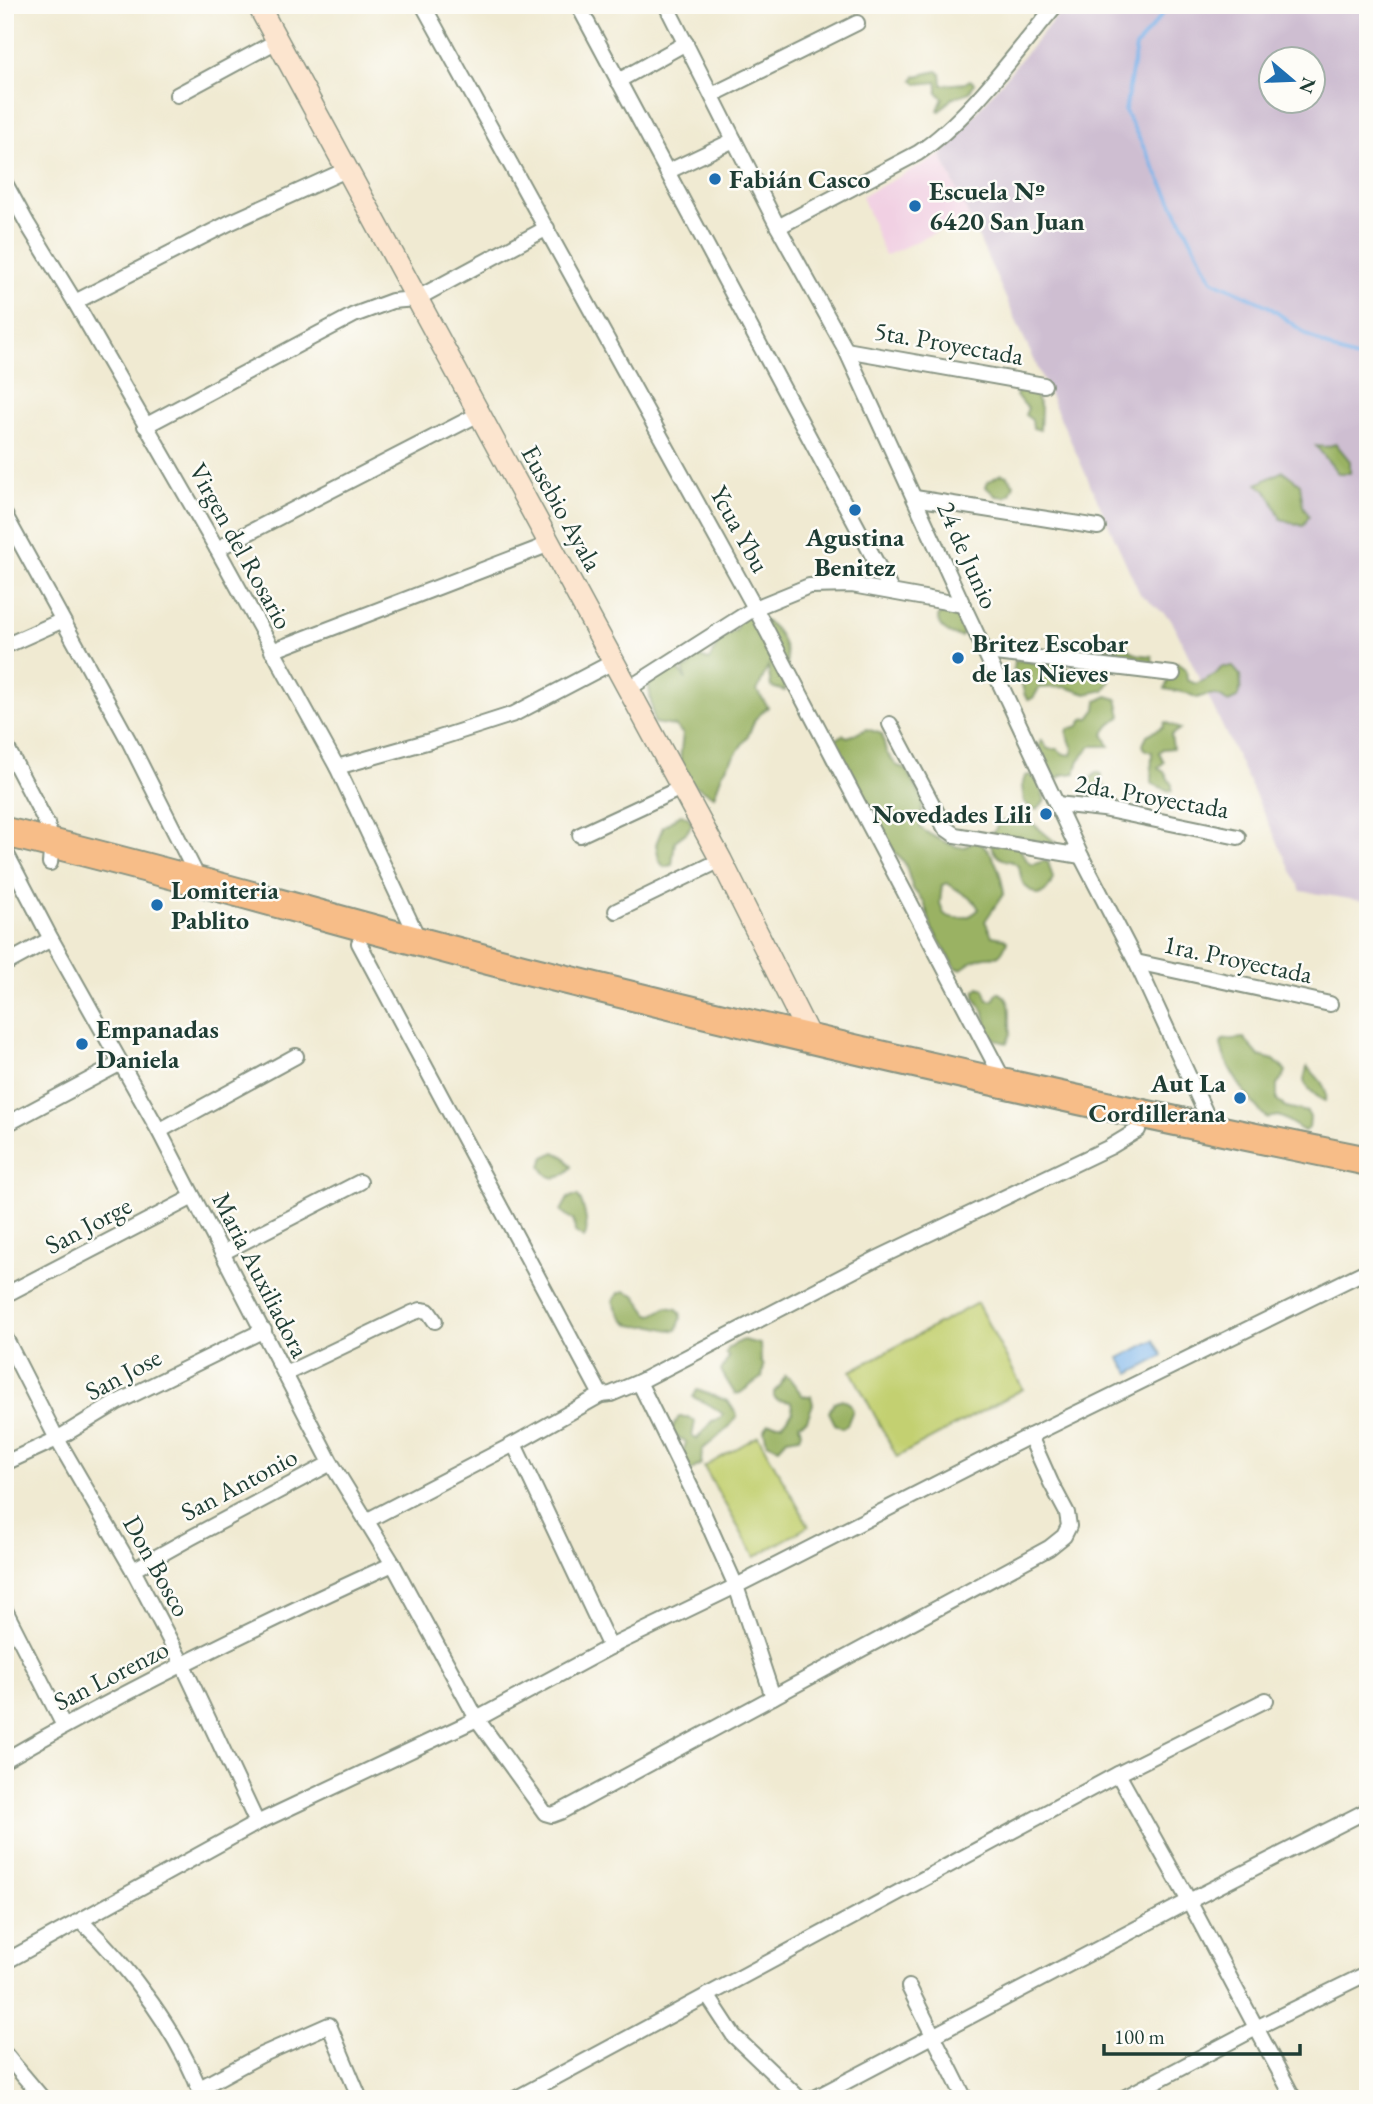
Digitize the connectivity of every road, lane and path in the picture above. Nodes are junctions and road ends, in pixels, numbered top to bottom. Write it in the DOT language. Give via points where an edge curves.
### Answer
graph roads {
  1 [pos="258,5"];
  2 [pos="423,5"];
  3 [pos="579,5"];
  4 [pos="666,5"];
  5 [pos="1056,5"];
  6 [pos="857,23"];
  7 [pos="277,41"];
  8 [pos="685,43"];
  9 [pos="618,81"];
  10 [pos="177,95"];
  11 [pos="712,95"];
  12 [pos="734,140"];
  13 [pos="346,170"];
  14 [pos="667,172"];
  15 [pos="5,183"];
  16 [pos="778,227"];
  17 [pos="547,229"];
  18 [pos="416,299"];
  19 [pos="75,302"];
  20 [pos="846,350"];
  21 [pos="1044,385"];
  22 [pos="479,415"];
  23 [pos="145,426"];
  24 [pos="915,498"];
  25 [pos="5,515"];
  26 [pos="1098,527"];
  27 [pos="550,544"];
  28 [pos="217,550"];
  29 [pos="892,592"];
  30 [pos="963,605"];
  31 [pos="755,608"];
  32 [pos="61,621"];
  33 [pos="5,646"];
  34 [pos="272,651"];
  35 [pos="986,652"];
  36 [pos="613,662"];
  37 [pos="1173,674"];
  38 [pos="628,689"];
  39 [pos="890,724"];
  40 [pos="5,744"];
  41 [pos="337,766"];
  42 [pos="681,788"];
  43 [pos="1058,804"];
  44 [pos="5,832"];
  45 [pos="580,835"];
  46 [pos="1238,837"];
  47 [pos="5,851"];
  48 [pos="51,853"];
  49 [pos="1081,856"];
  50 [pos="721,860"];
  51 [pos="200,882"];
  52 [pos="616,911"];
  53 [pos="51,939"];
  54 [pos="419,940"];
  55 [pos="359,943"];
  56 [pos="1136,962"];
  57 [pos="5,964"];
  58 [pos="1329,1004"];
  59 [pos="812,1050"];
  60 [pos="296,1056"];
  61 [pos="121,1063"];
  62 [pos="1004,1083"];
  63 [pos="5,1125"];
  64 [pos="159,1130"];
  65 [pos="1138,1130"];
  66 [pos="1214,1130"];
  67 [pos="1368,1161"];
  68 [pos="1368,1179"];
  69 [pos="360,1182"];
  70 [pos="193,1197"];
  71 [pos="224,1252"];
  72 [pos="1368,1270"];
  73 [pos="5,1295"];
  74 [pos="435,1321"];
  75 [pos="264,1330"];
  76 [pos="5,1337"];
  77 [pos="285,1374"];
  78 [pos="639,1382"];
  79 [pos="600,1395"];
  80 [pos="1030,1436"];
  81 [pos="57,1439"];
  82 [pos="514,1444"];
  83 [pos="5,1463"];
  84 [pos="331,1463"];
  85 [pos="366,1521"];
  86 [pos="393,1564"];
  87 [pos="133,1570"];
  88 [pos="736,1586"];
  89 [pos="5,1610"];
  90 [pos="610,1647"];
  91 [pos="183,1665"];
  92 [pos="773,1698"];
  93 [pos="1266,1700"];
  94 [pos="477,1719"];
  95 [pos="64,1726"];
  96 [pos="5,1760"];
  97 [pos="1118,1774"];
  98 [pos="1368,1810"];
  99 [pos="257,1823"];
  100 [pos="1189,1900"];
  101 [pos="81,1921"];
  102 [pos="5,1962"];
  103 [pos="1368,1973"];
  104 [pos="909,1987"];
  105 [pos="707,1995"];
  106 [pos="1256,2028"];
  107 [pos="933,2034"];
  108 [pos="5,2054"];
  109 [pos="201,2093"];
  110 [pos="1127,2098"];
  111 [pos="43,2099"];
  112 [pos="360,2099"];
  113 [pos="515,2099"];
  114 [pos="800,2099"];
  115 [pos="813,2099"];
  116 [pos="965,2099"];
  117 [pos="1294,2099"];
  1 -- 7 [label="main road, Eusebio Ayala"];
  2 -- 17 [label="street, Ycua Ybu"];
  3 -- 9 [label="street"];
  4 -- 8 [label="street, 24 de Junio"];
  5 -- 16 [label="street" via="936,141"];
  6 -- 11 [label="street"];
  7 -- 10 [label="street"];
  7 -- 13 [label="main road, Eusebio Ayala"];
  8 -- 9 [label="street"];
  8 -- 11 [label="street, 24 de Junio"];
  9 -- 14 [label="street"];
  11 -- 12 [label="street, 24 de Junio"];
  12 -- 14 [label="street"];
  12 -- 16 [label="street, 24 de Junio"];
  13 -- 18 [label="main road, Eusebio Ayala"];
  13 -- 19 [label="street" via="229,223"];
  14 -- 29 [label="street"];
  15 -- 19 [label="street, Virgen del Rosario"];
  16 -- 20 [label="street, 24 de Junio"];
  17 -- 18 [label="street"];
  17 -- 31 [label="street, Ycua Ybu"];
  18 -- 22 [label="main road, Eusebio Ayala"];
  18 -- 23 [label="street" via="392,301 354,314"];
  19 -- 23 [label="street, Virgen del Rosario"];
  20 -- 21 [label="street, 5ta. Proyectada"];
  20 -- 24 [label="street, 24 de Junio"];
  22 -- 27 [label="main road, Eusebio Ayala"];
  22 -- 28 [label="street"];
  23 -- 28 [label="street, Virgen del Rosario"];
  24 -- 26 [label="street"];
  24 -- 30 [label="street, 24 de Junio"];
  25 -- 32 [label="street"];
  27 -- 34 [label="street"];
  27 -- 36 [label="main road, Eusebio Ayala"];
  28 -- 34 [label="street, Virgen del Rosario"];
  29 -- 30 [label="street"];
  29 -- 31 [label="street" via="852,585 808,586"];
  30 -- 35 [label="street, 24 de Junio"];
  31 -- 38 [label="street"];
  31 -- 62 [label="street, Ycua Ybu"];
  32 -- 33 [label="street"];
  32 -- 51 [label="street" via="130,743"];
  34 -- 41 [label="street, Virgen del Rosario"];
  35 -- 37 [label="street"];
  35 -- 43 [label="street, 24 de Junio"];
  36 -- 38 [label="main road, Eusebio Ayala"];
  36 -- 41 [label="street" via="514,714"];
  38 -- 42 [label="main road, Eusebio Ayala"];
  39 -- 49 [label="street" via="949,832"];
  40 -- 48 [label="street" via="47,824"];
  41 -- 54 [label="street, Virgen del Rosario"];
  42 -- 45 [label="street"];
  42 -- 50 [label="main road, Eusebio Ayala"];
  43 -- 46 [label="street, 2da. Proyectada"];
  43 -- 49 [label="street, 24 de Junio"];
  44 -- 48 [label="highway"];
  47 -- 48 [label="highway"];
  47 -- 53 [label="street, Maria Auxiliadora"];
  48 -- 51 [label="highway"];
  48 -- 55 [label="highway"];
  49 -- 56 [label="street, 24 de Junio"];
  50 -- 52 [label="street"];
  50 -- 59 [label="main road, Eusebio Ayala"];
  51 -- 54 [label="highway"];
  53 -- 57 [label="street"];
  53 -- 61 [label="street, Maria Auxiliadora"];
  54 -- 59 [label="highway"];
  55 -- 59 [label="highway"];
  55 -- 79 [label="street"];
  56 -- 58 [label="street, 1ra. Proyectada"];
  56 -- 66 [label="street, 24 de Junio"];
  59 -- 62 [label="highway"];
  59 -- 65 [label="highway"];
  60 -- 64 [label="street"];
  61 -- 63 [label="street"];
  61 -- 64 [label="street, Maria Auxiliadora"];
  62 -- 66 [label="highway"];
  64 -- 70 [label="street, Maria Auxiliadora"];
  65 -- 68 [label="highway"];
  65 -- 78 [label="street"];
  66 -- 67 [label="highway"];
  69 -- 71 [label="street"];
  70 -- 71 [label="street, Maria Auxiliadora"];
  70 -- 73 [label="street, San Jorge"];
  71 -- 75 [label="street, Maria Auxiliadora"];
  72 -- 80 [label="street"];
  74 -- 77 [label="street" via="428,1311 412,1313"];
  75 -- 77 [label="street, Maria Auxiliadora"];
  75 -- 81 [label="street, San Jose" via="116,1403"];
  76 -- 81 [label="street, Don Bosco"];
  77 -- 84 [label="street, Maria Auxiliadora"];
  78 -- 79 [label="street"];
  78 -- 88 [label="street"];
  79 -- 82 [label="street"];
  80 -- 88 [label="street"];
  80 -- 92 [label="street" via="1068,1513 1064,1536"];
  81 -- 83 [label="street, San Jose"];
  81 -- 87 [label="street, Don Bosco"];
  82 -- 85 [label="street"];
  82 -- 90 [label="street"];
  84 -- 85 [label="street, Maria Auxiliadora"];
  84 -- 87 [label="street, San Antonio"];
  85 -- 86 [label="street, Maria Auxiliadora"];
  86 -- 91 [label="street, San Lorenzo"];
  86 -- 94 [label="street, Maria Auxiliadora"];
  87 -- 91 [label="street, Don Bosco"];
  88 -- 90 [label="street"];
  88 -- 92 [label="street"];
  89 -- 95 [label="street"];
  90 -- 94 [label="street"];
  91 -- 95 [label="street, San Lorenzo"];
  91 -- 99 [label="street, Don Bosco"];
  92 -- 94 [label="street, Maria Auxiliadora" via="552,1815 545,1813"];
  93 -- 97 [label="street"];
  94 -- 99 [label="street"];
  95 -- 96 [label="street, San Lorenzo"];
  97 -- 100 [label="street"];
  97 -- 105 [label="street"];
  98 -- 100 [label="street"];
  99 -- 101 [label="street"];
  100 -- 106 [label="street"];
  100 -- 107 [label="street"];
  101 -- 102 [label="street"];
  101 -- 109 [label="street" via="138,1984 178,2044"];
  103 -- 106 [label="street"];
  104 -- 107 [label="street"];
  105 -- 113 [label="street"];
  105 -- 114 [label="street" via="734,2036"];
  106 -- 110 [label="street"];
  106 -- 117 [label="street"];
  107 -- 115 [label="street"];
  107 -- 116 [label="street"];
  108 -- 111 [label="street"];
  109 -- 112 [label="street" via="261,2055 329,2025"];
}
